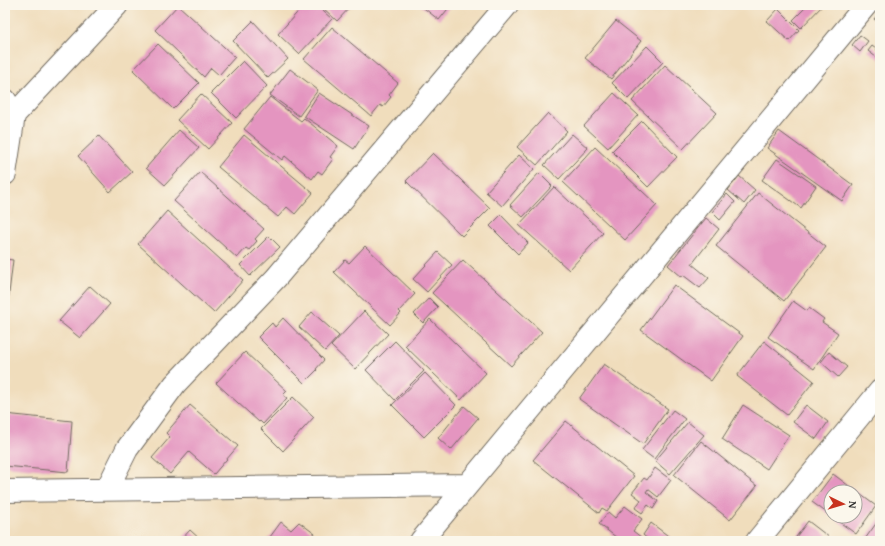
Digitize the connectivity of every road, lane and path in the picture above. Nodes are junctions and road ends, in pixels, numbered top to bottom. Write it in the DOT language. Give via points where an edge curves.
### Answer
graph roads {
  1 [pos="117,5"];
  2 [pos="507,5"];
  3 [pos="866,5"];
  4 [pos="10,107"];
  5 [pos="5,174"];
  6 [pos="880,391"];
  7 [pos="467,485"];
  8 [pos="107,489"];
  9 [pos="5,491"];
  10 [pos="421,541"];
  11 [pos="757,541"];
  1 -- 4 [label="street"];
  2 -- 8 [label="street" via="276,278 174,384 127,449"];
  3 -- 7 [label="street"];
  4 -- 5 [label="street"];
  6 -- 11 [label="street"];
  7 -- 8 [label="street"];
  7 -- 10 [label="street"];
  8 -- 9 [label="street"];
}
